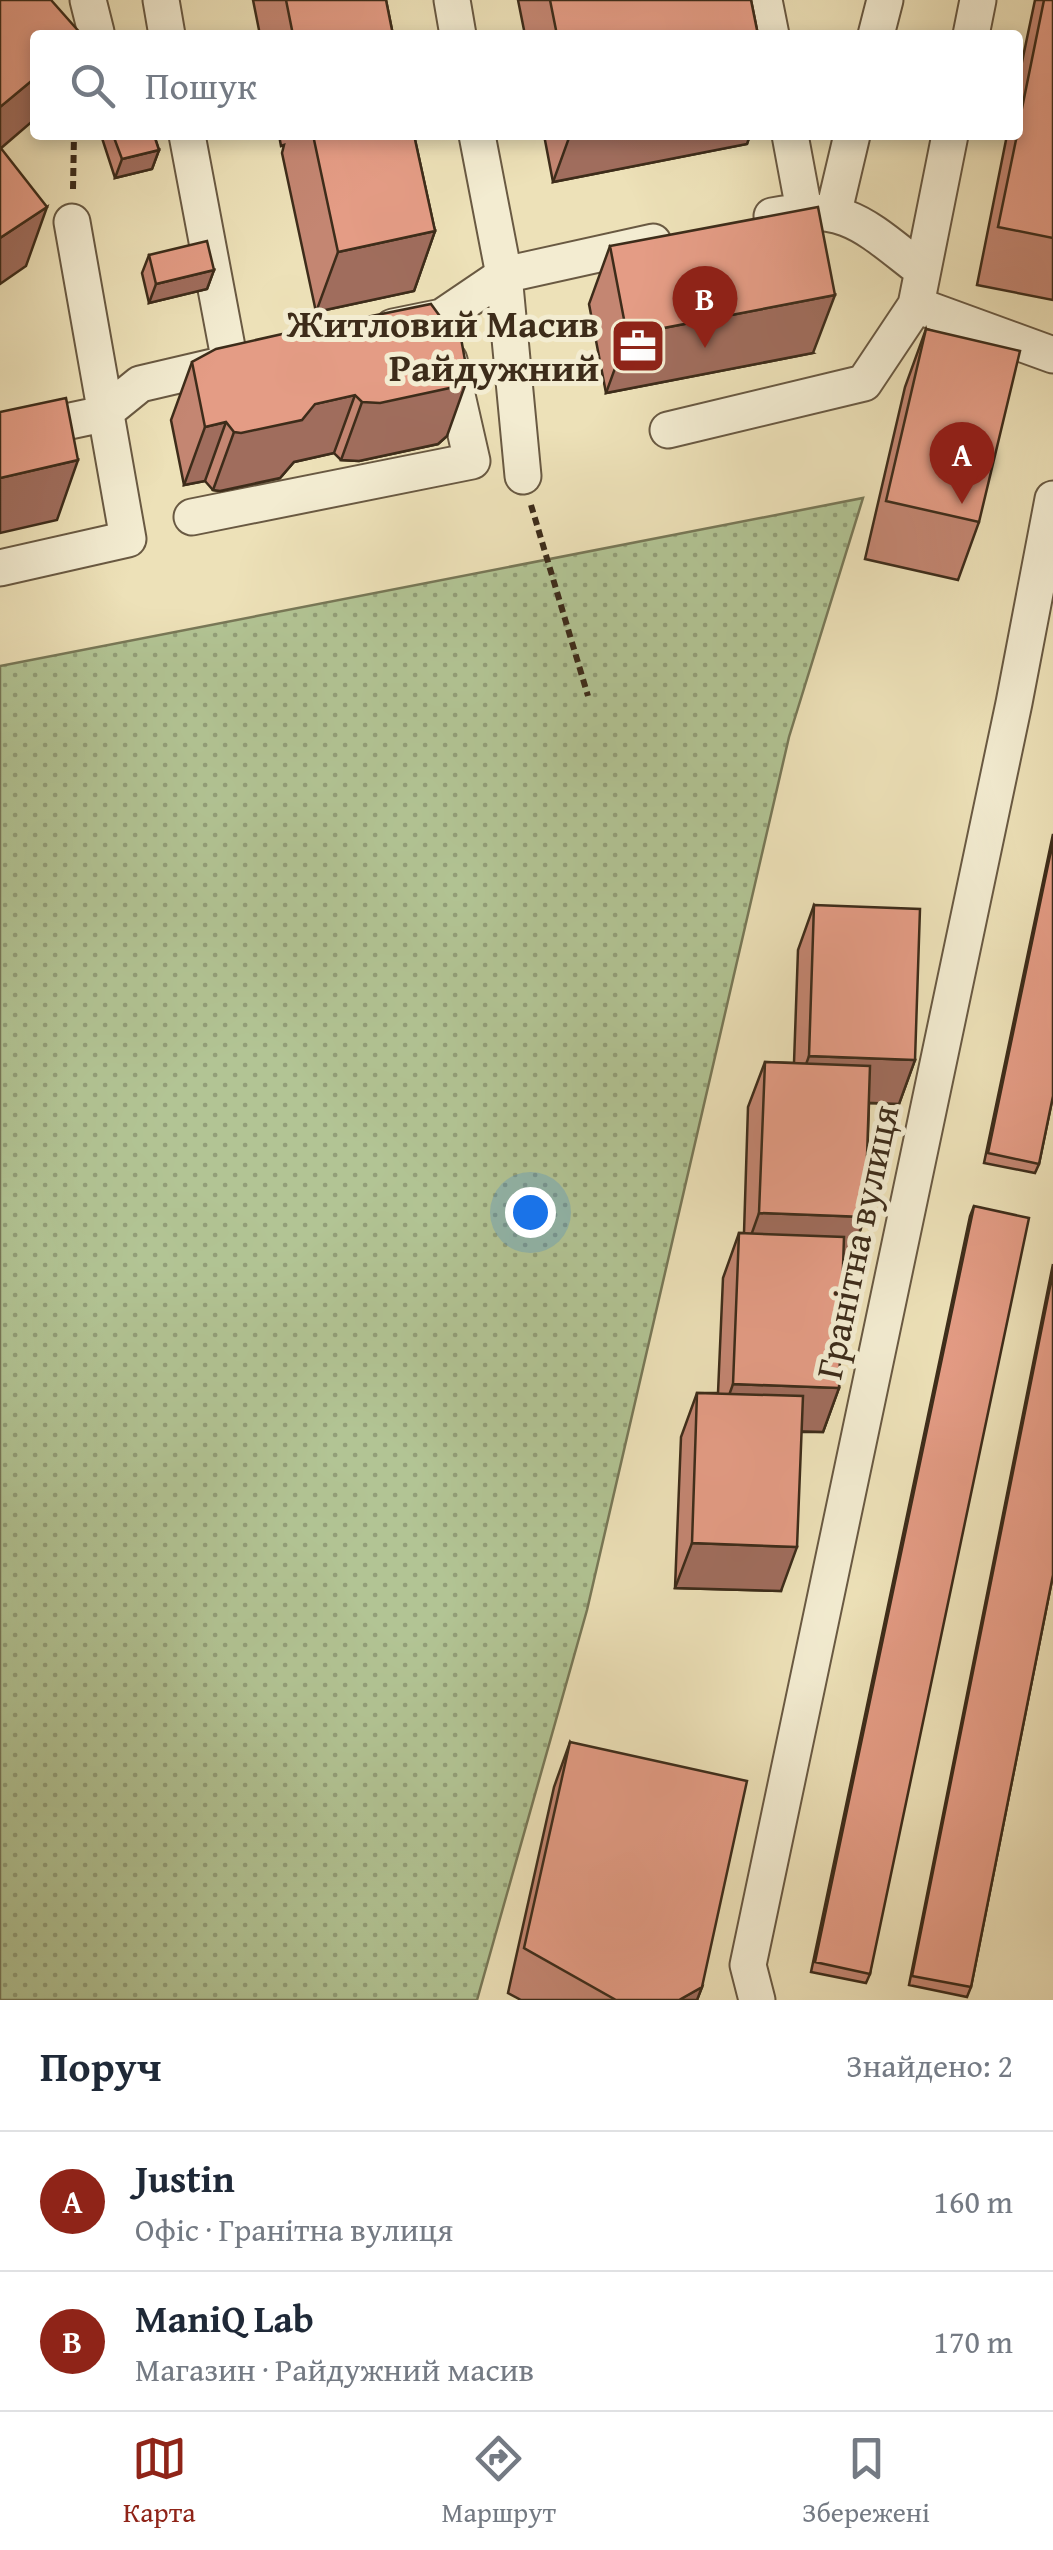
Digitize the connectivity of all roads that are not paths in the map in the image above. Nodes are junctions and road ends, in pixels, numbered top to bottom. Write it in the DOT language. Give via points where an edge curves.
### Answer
graph roads {
  1 [pos="161,0"];
  2 [pos="452,0"];
  3 [pos="667,0"];
  4 [pos="884,0"];
  5 [pos="978,0"];
  6 [pos="167,30"];
  7 [pos="457,30"];
  8 [pos="770,30"];
  9 [pos="877,30"];
  10 [pos="972,30"];
  11 [pos="187,140"];
  12 [pos="478,140"];
  13 [pos="792,140"];
  14 [pos="850,140"];
  15 [pos="949,140"];
  16 [pos="819,210"];
  17 [pos="72,222"];
  18 [pos="735,224"];
  19 [pos="677,237"];
  20 [pos="922,270"];
  21 [pos="504,275"];
  22 [pos="916,306"];
  23 [pos="442,316"];
  24 [pos="365,334"];
  25 [pos="269,355"];
  26 [pos="1053,356"];
  27 [pos="230,363"];
  28 [pos="103,414"];
  29 [pos="668,430"];
  30 [pos="0,436"];
  31 [pos="523,476"];
  32 [pos="1053,500"];
  33 [pos="192,517"];
  34 [pos="0,568"];
  35 [pos="756,2000"];
  1 -- 6 [label="street"];
  2 -- 7 [label="street"];
  3 -- 8 [label="street" via="677,11 699,12 764,0"];
  4 -- 9 [label="street"];
  5 -- 10 [label="street"];
  11 -- 27 [label="street"];
  12 -- 21 [label="street"];
  13 -- 16 [label="street"];
  14 -- 16 [label="street"];
  15 -- 20 [label="street"];
  16 -- 18 [label="street"];
  16 -- 20 [label="street" via="854,218"];
  17 -- 28 [label="street"];
  19 -- 21 [label="street"];
  20 -- 22 [label="street"];
  21 -- 23 [label="street"];
  21 -- 31 [label="street"];
  22 -- 26 [label="street"];
  22 -- 29 [label="street" via="864,383"];
  23 -- 24 [label="street"];
  23 -- 33 [label="street" via="472,461"];
  25 -- 27 [label="street"];
  27 -- 28 [label="street" via="140,384"];
  28 -- 30 [label="street"];
  28 -- 34 [label="street" via="128,540"];
  32 -- 35 [label="street, Гранітна вулиця" via="748,1965"];
}
